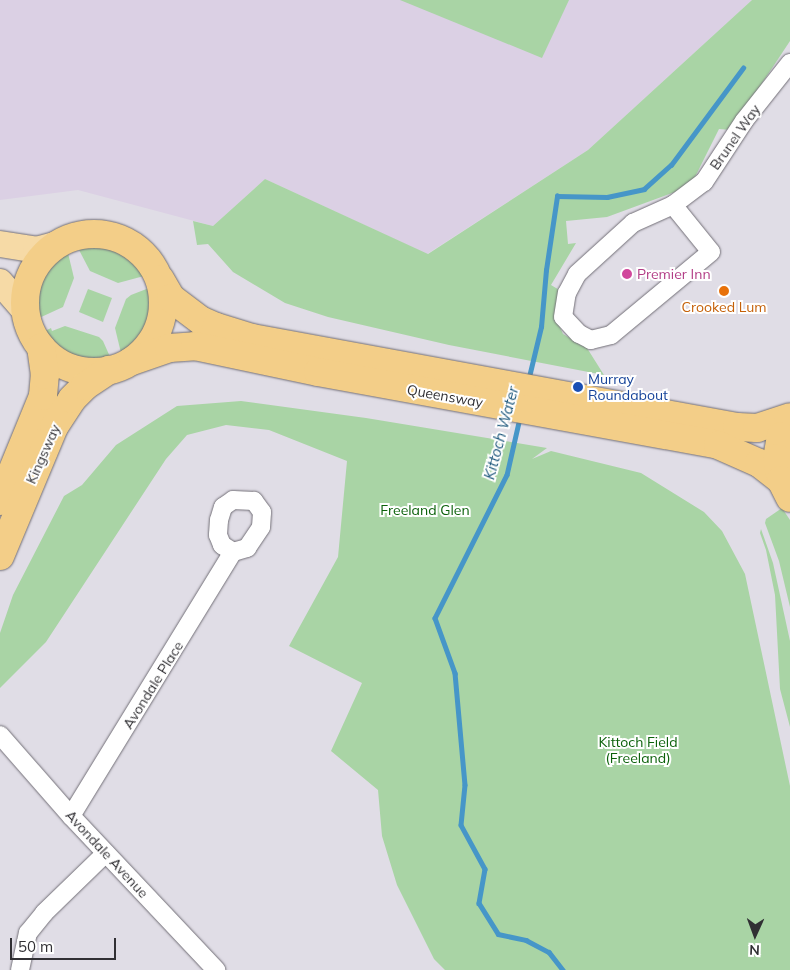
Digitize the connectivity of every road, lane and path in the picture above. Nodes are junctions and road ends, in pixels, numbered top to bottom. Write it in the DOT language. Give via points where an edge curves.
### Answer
graph roads {
  1 [pos="790,63"];
  2 [pos="673,205"];
  3 [pos="0,244"];
  4 [pos="55,246"];
  5 [pos="160,279"];
  6 [pos="0,282"];
  7 [pos="25,311"];
  8 [pos="41,347"];
  9 [pos="121,366"];
  10 [pos="485,392"];
  11 [pos="579,409"];
  12 [pos="790,418"];
  13 [pos="785,489"];
  14 [pos="0,501"];
  15 [pos="233,552"];
  16 [pos="0,556"];
  17 [pos="0,735"];
  18 [pos="71,816"];
  19 [pos="106,853"];
  20 [pos="20,970"];
  21 [pos="216,970"];
  1 -- 2 [label="street, Brunel Way" via="744,121 704,182"];
  2 -- 2 [label="street, Brunel Way" via="711,252 612,335 591,340 579,334 563,317 567,293 577,274 634,223"];
  3 -- 4 [label="main road" via="36,250"];
  4 -- 5 [label="highway" via="89,234 120,238 146,256"];
  4 -- 7 [label="highway" via="39,261 28,281"];
  5 -- 9 [label="highway" via="164,302 160,325 149,345"];
  5 -- 10 [label="highway, Queensway" via="171,298 180,305 202,321 232,332"];
  6 -- 7 [label="main road"];
  7 -- 8 [label="highway"];
  8 -- 9 [label="highway" via="55,360 72,368 91,372"];
  8 -- 14 [label="highway, Kingsway" via="45,374 42,396"];
  9 -- 10 [label="highway, Queensway" via="164,350 195,346 318,372"];
  9 -- 16 [label="highway, Kingsway" via="85,386 72,399 54,427"];
  10 -- 11 [label="highway, Queensway"];
  11 -- 12 [label="highway, Queensway" via="743,428 766,427"];
  11 -- 13 [label="highway, Queensway" via="729,448 759,462"];
  12 -- 13 [label="highway" via="778,451"];
  15 -- 18 [label="street, Avondale Place"];
  17 -- 18 [label="street, Avondale Avenue"];
  18 -- 19 [label="street, Avondale Avenue"];
  19 -- 20 [label="street" via="44,913 28,933"];
  19 -- 21 [label="street, Avondale Avenue"];
}
